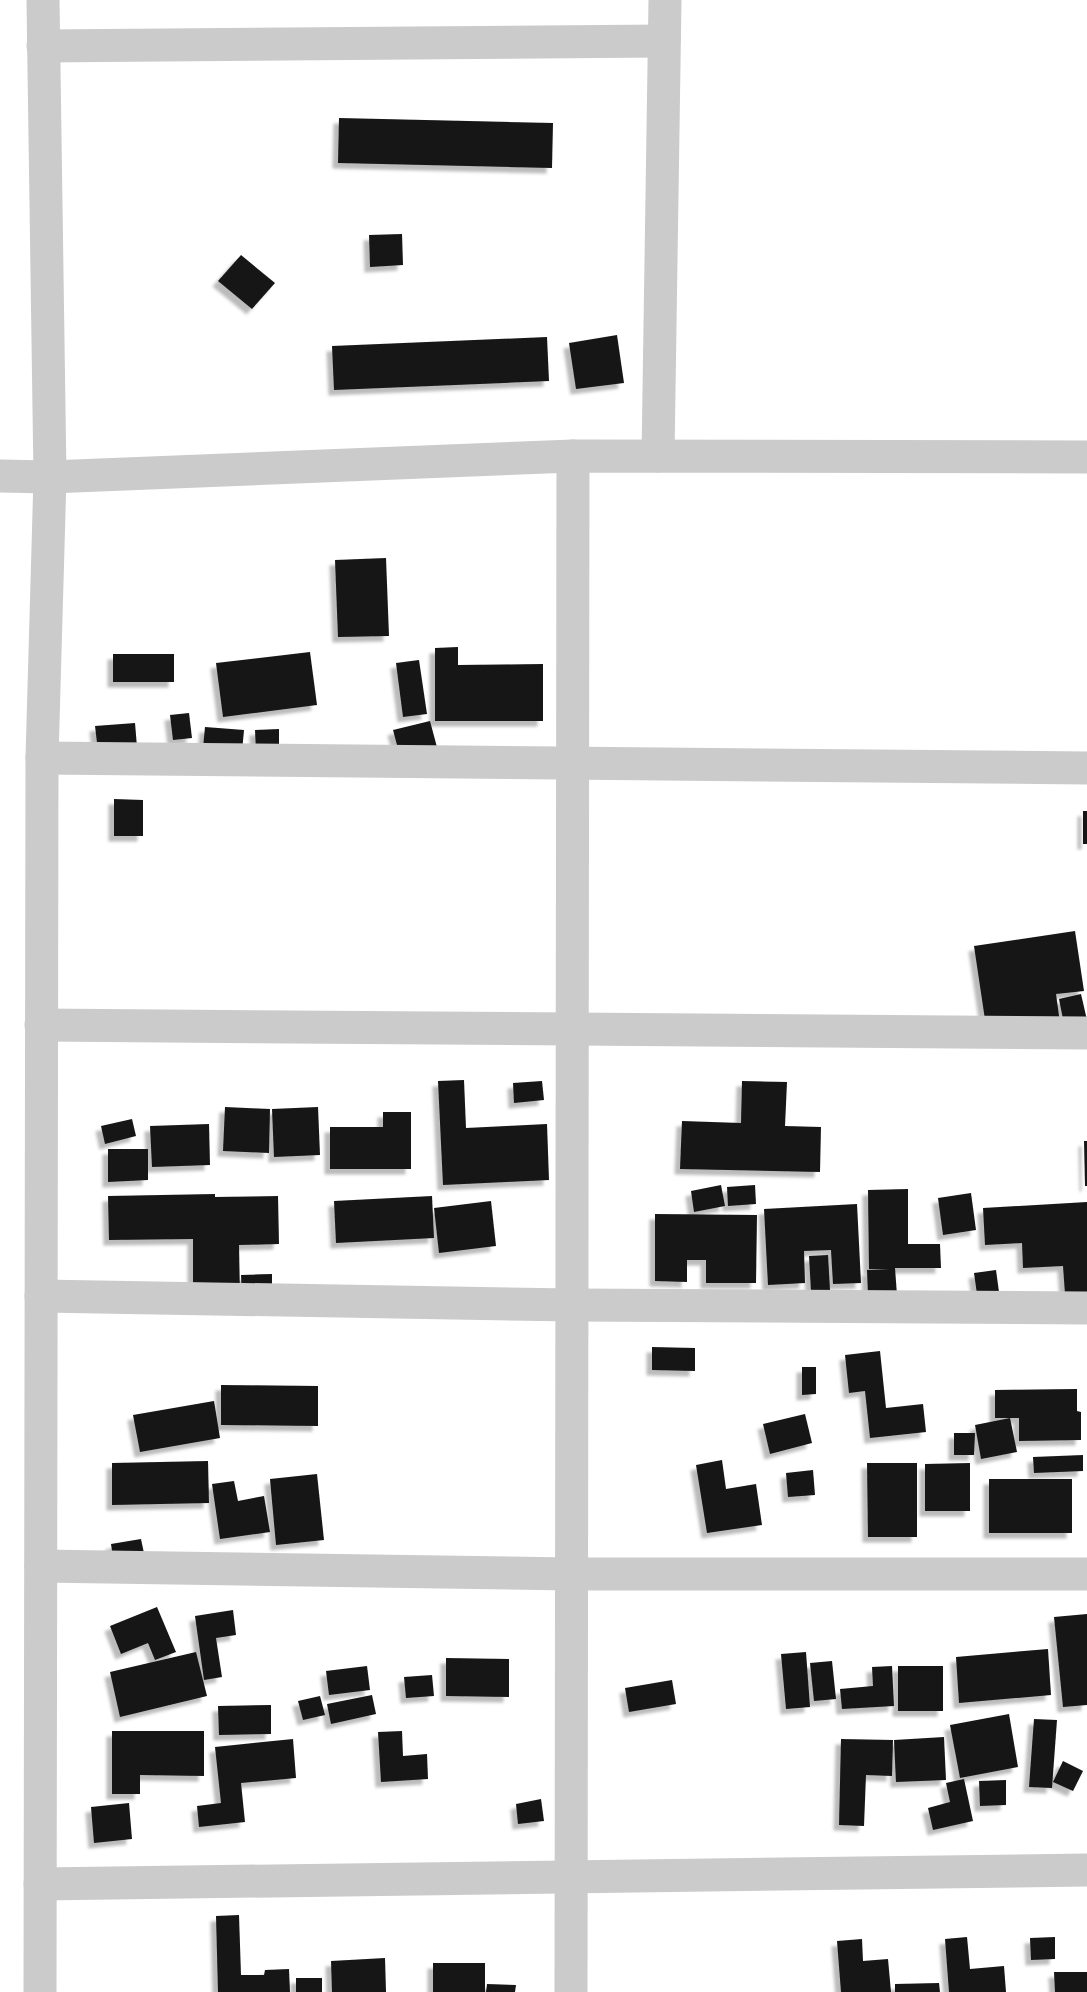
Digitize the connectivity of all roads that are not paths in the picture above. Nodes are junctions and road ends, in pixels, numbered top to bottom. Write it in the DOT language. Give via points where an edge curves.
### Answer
graph roads {
  1 [pos="43,0"];
  2 [pos="664,0"];
  3 [pos="664,41"];
  4 [pos="43,46"];
  5 [pos="573,456"];
  6 [pos="658,456"];
  7 [pos="1087,457"];
  8 [pos="0,476"];
  9 [pos="50,477"];
  10 [pos="42,758"];
  11 [pos="573,763"];
  12 [pos="1087,768"];
  13 [pos="41,1025"];
  14 [pos="572,1031"];
  15 [pos="1087,1033"];
  16 [pos="41,1296"];
  17 [pos="572,1305"];
  18 [pos="1087,1308"];
  19 [pos="41,1566"];
  20 [pos="571,1574"];
  21 [pos="1087,1574"];
  22 [pos="1087,1870"];
  23 [pos="571,1877"];
  24 [pos="40,1884"];
  25 [pos="40,1992"];
  26 [pos="571,1992"];
  1 -- 4 [label="street"];
  2 -- 3 [label="street"];
  3 -- 4 [label="street"];
  3 -- 6 [label="street"];
  4 -- 9 [label="street"];
  5 -- 6 [label="street"];
  5 -- 9 [label="street"];
  5 -- 11 [label="street"];
  6 -- 7 [label="street"];
  8 -- 9 [label="street"];
  9 -- 10 [label="street"];
  10 -- 11 [label="street"];
  10 -- 13 [label="street"];
  11 -- 12 [label="street"];
  11 -- 14 [label="street"];
  13 -- 14 [label="street"];
  13 -- 16 [label="street"];
  14 -- 15 [label="street"];
  14 -- 17 [label="street"];
  16 -- 17 [label="street"];
  16 -- 19 [label="street"];
  17 -- 18 [label="street"];
  17 -- 20 [label="street"];
  19 -- 20 [label="street"];
  19 -- 24 [label="street"];
  20 -- 21 [label="street"];
  20 -- 23 [label="street"];
  22 -- 23 [label="street"];
  23 -- 24 [label="street"];
  23 -- 26 [label="street"];
  24 -- 25 [label="street"];
}
